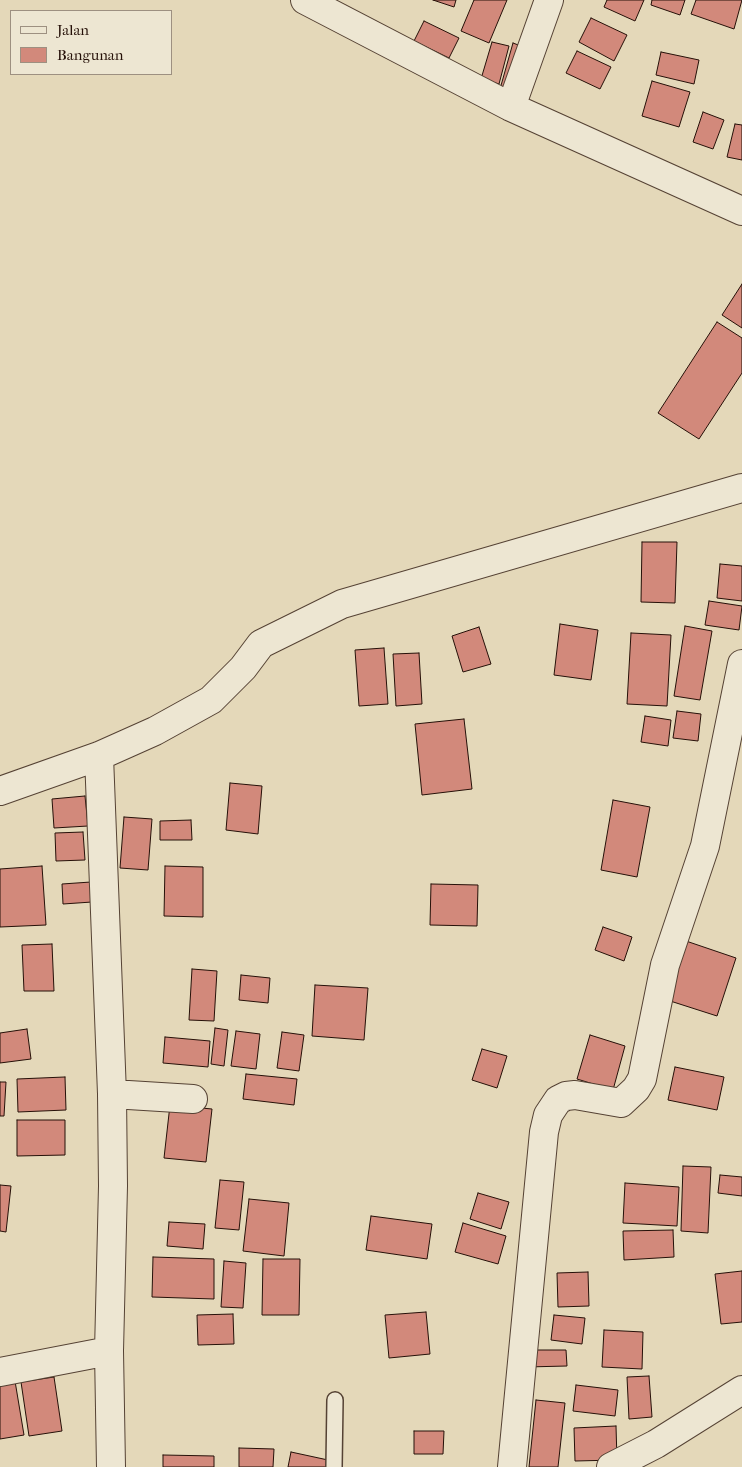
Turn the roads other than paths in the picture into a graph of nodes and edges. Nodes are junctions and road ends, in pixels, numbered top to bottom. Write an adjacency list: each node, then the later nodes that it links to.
1 (305, 0): 3 (street)
2 (549, 0): 3 (street)
3 (511, 107): 4 (street)
4 (742, 211)
5 (742, 488): 7 (street)
6 (742, 664): 17 (street)
7 (99, 756): 8 (street); 9 (street)
8 (0, 790)
9 (112, 1094): 10 (street); 11 (street)
10 (193, 1099)
11 (109, 1351): 12 (street); 15 (street)
12 (0, 1372)
13 (742, 1390): 18 (street)
14 (335, 1400): 16 (lane)
15 (111, 1467)
16 (334, 1467)
17 (512, 1467)
18 (611, 1467)

